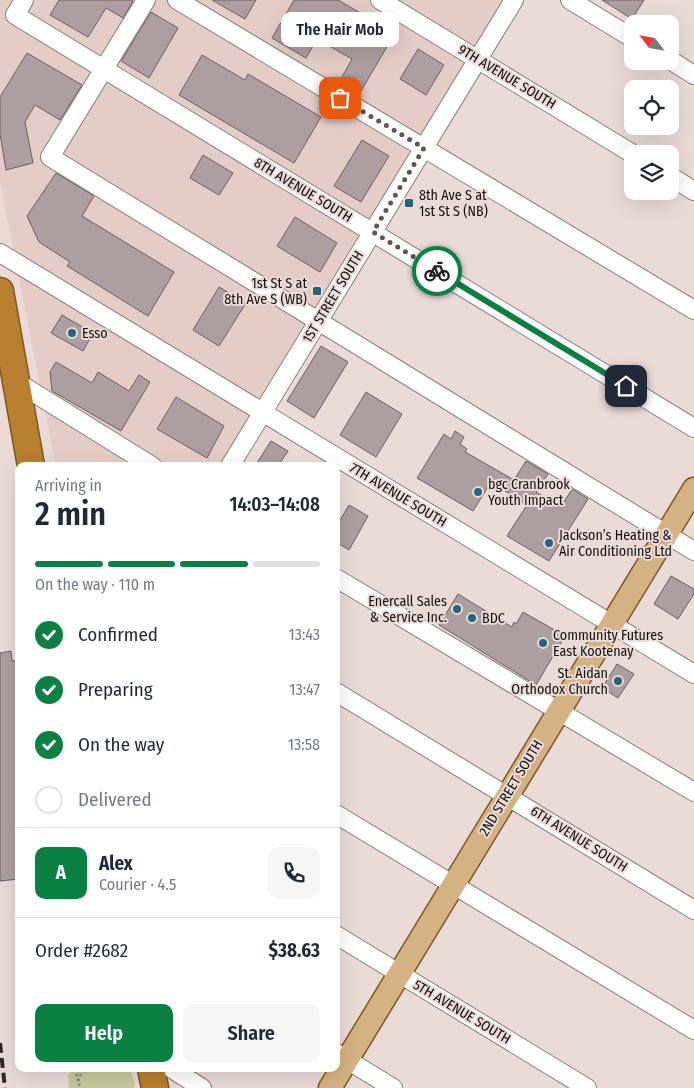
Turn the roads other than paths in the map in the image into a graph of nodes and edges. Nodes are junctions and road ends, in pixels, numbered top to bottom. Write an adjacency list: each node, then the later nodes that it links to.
1 (146, 0): 10 (street)
2 (176, 0): 12 (street)
3 (380, 0): 8 (street, 9TH AVENUE SOUTH)
4 (514, 0): 8 (street, 1ST STREET SOUTH)
5 (570, 0): 7 (street)
6 (20, 7): 10 (street, 8TH AVENUE SOUTH)
7 (624, 33)
8 (478, 59): 12 (street, 1ST STREET SOUTH); 13 (street, 9TH AVENUE SOUTH)
9 (679, 66): 11 (street)
10 (104, 69): 16 (street, 8TH AVENUE SOUTH); 20 (street)
11 (694, 75)
12 (424, 148): 16 (street, 1ST STREET SOUTH); 19 (street)
13 (624, 148)
14 (679, 181): 15 (street)
15 (694, 190)
16 (373, 232): 20 (street, 1ST STREET SOUTH); 23 (street, 8TH AVENUE SOUTH)
17 (0, 253): 22 (street, 7TH AVENUE SOUTH)
18 (0, 291): 21 (highway)
19 (694, 310)
20 (318, 322): 22 (street, 1ST STREET SOUTH); 28 (street)
21 (15, 381): 24 (highway); 25 (street)
22 (263, 412): 26 (street, 1ST STREET SOUTH); 31 (street, 7TH AVENUE SOUTH)
23 (694, 428)
24 (30, 462)
25 (146, 462)
26 (232, 462)
27 (694, 489): 28 (main road, 2ND STREET SOUTH)
28 (667, 534): 29 (street); 31 (main road, 2ND STREET SOUTH)
29 (694, 551)
30 (340, 580): 34 (street)
31 (612, 624): 32 (street, 7TH AVENUE SOUTH); 34 (main road, 2ND STREET SOUTH)
32 (694, 674)
33 (340, 694): 36 (street, 6TH AVENUE SOUTH)
34 (559, 711): 35 (street); 36 (main road, 2ND STREET SOUTH)
35 (694, 792)
36 (507, 795): 38 (main road, 2ND STREET SOUTH); 39 (street, 6TH AVENUE SOUTH)
37 (340, 816): 38 (street)
38 (453, 884): 41 (main road, 2ND STREET SOUTH); 42 (street)
39 (694, 910)
40 (340, 937): 41 (street, 5TH AVENUE SOUTH)
41 (399, 973): 43 (main road, 2ND STREET SOUTH); 51 (street, 5TH AVENUE SOUTH)
42 (694, 1030)
43 (342, 1056): 50 (street)
44 (152, 1072): 47 (highway)
45 (177, 1072): 48 (street)
46 (336, 1072): 49 (main road, 2ND STREET SOUTH)
47 (155, 1088)
48 (202, 1088)
49 (330, 1088)
50 (393, 1088)
51 (587, 1088)

